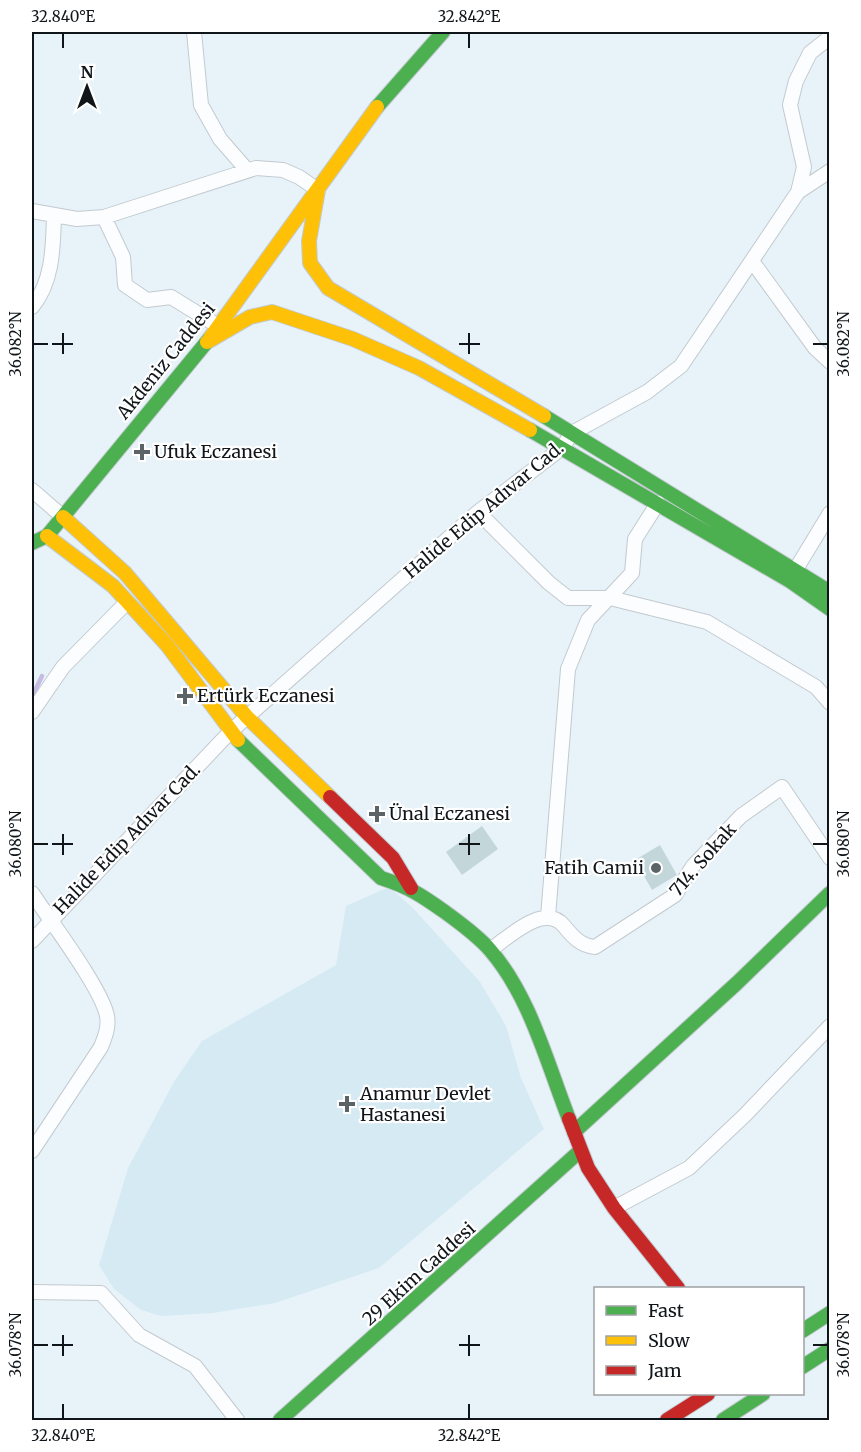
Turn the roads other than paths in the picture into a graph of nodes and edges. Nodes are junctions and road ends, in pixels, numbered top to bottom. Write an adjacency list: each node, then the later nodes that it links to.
1 (194, 32): 4 (street)
2 (443, 32): 6 (main road, Akdeniz Caddesi)
3 (830, 37): 7 (street, Halide Edip Adıvar Cad.)
4 (247, 170): 6 (street); 10 (street)
5 (830, 171): 7 (street)
6 (318, 190): 13 (main road, Akdeniz Caddesi); 16 (main road)
7 (798, 192): 11 (street, Halide Edip Adıvar Cad.)
8 (32, 211): 9 (street)
9 (54, 216): 10 (street); 12 (street)
10 (104, 217): 13 (street)
11 (752, 261): 15 (street); 16 (street, Halide Edip Adıvar Cad.)
12 (32, 307)
13 (218, 326): 14 (main road, Akdeniz Caddesi)
14 (207, 342): 17 (main road); 22 (main road, Akdeniz Caddesi)
15 (830, 362)
16 (572, 433): 17 (street, Halide Edip Adıvar Cad.); 25 (main road)
17 (561, 448): 19 (main road); 20 (street, Halide Edip Adıvar Cad.)
18 (32, 490): 22 (street)
19 (658, 503): 27 (street); 29 (main road)
20 (478, 512): 27 (street); 32 (street, Halide Edip Adıvar Cad.)
21 (830, 513): 25 (street)
22 (63, 517): 23 (main road, Akdeniz Caddesi); 32 (main road)
23 (47, 536): 24 (main road, Akdeniz Caddesi); 28 (main road)
24 (32, 543)
25 (796, 569): 26 (main road)
26 (830, 592)
27 (610, 598): 30 (street); 38 (street)
28 (128, 602): 31 (street); 33 (main road)
29 (830, 609)
30 (830, 703)
31 (32, 712)
32 (247, 717): 33 (street, Halide Edip Adıvar Cad.); 35 (main road)
33 (231, 732): 35 (main road); 39 (street, Halide Edip Adıvar Cad.)
34 (830, 858): 38 (street, 714. Sokak)
35 (411, 888): 41 (main road)
36 (32, 893): 39 (street)
37 (830, 893): 43 (main road)
38 (548, 917): 41 (street)
39 (50, 921): 40 (street, Halide Edip Adıvar Cad.); 44 (street)
40 (32, 941)
41 (490, 950): 43 (main road)
42 (830, 1026): 46 (street)
43 (574, 1132): 45 (main road)
44 (32, 1151)
45 (580, 1151): 46 (main road); 57 (main road, 29 Ekim Caddesi)
46 (614, 1208): 47 (main road)
47 (677, 1287)
48 (32, 1292): 56 (street)
49 (830, 1313): 50 (main road)
50 (804, 1330)
51 (830, 1349): 52 (main road)
52 (804, 1366)
53 (706, 1395): 58 (main road)
54 (762, 1395): 55 (main road)
55 (738, 1416): 59 (main road)
56 (237, 1420)
57 (280, 1420)
58 (667, 1420)
59 (723, 1420)

